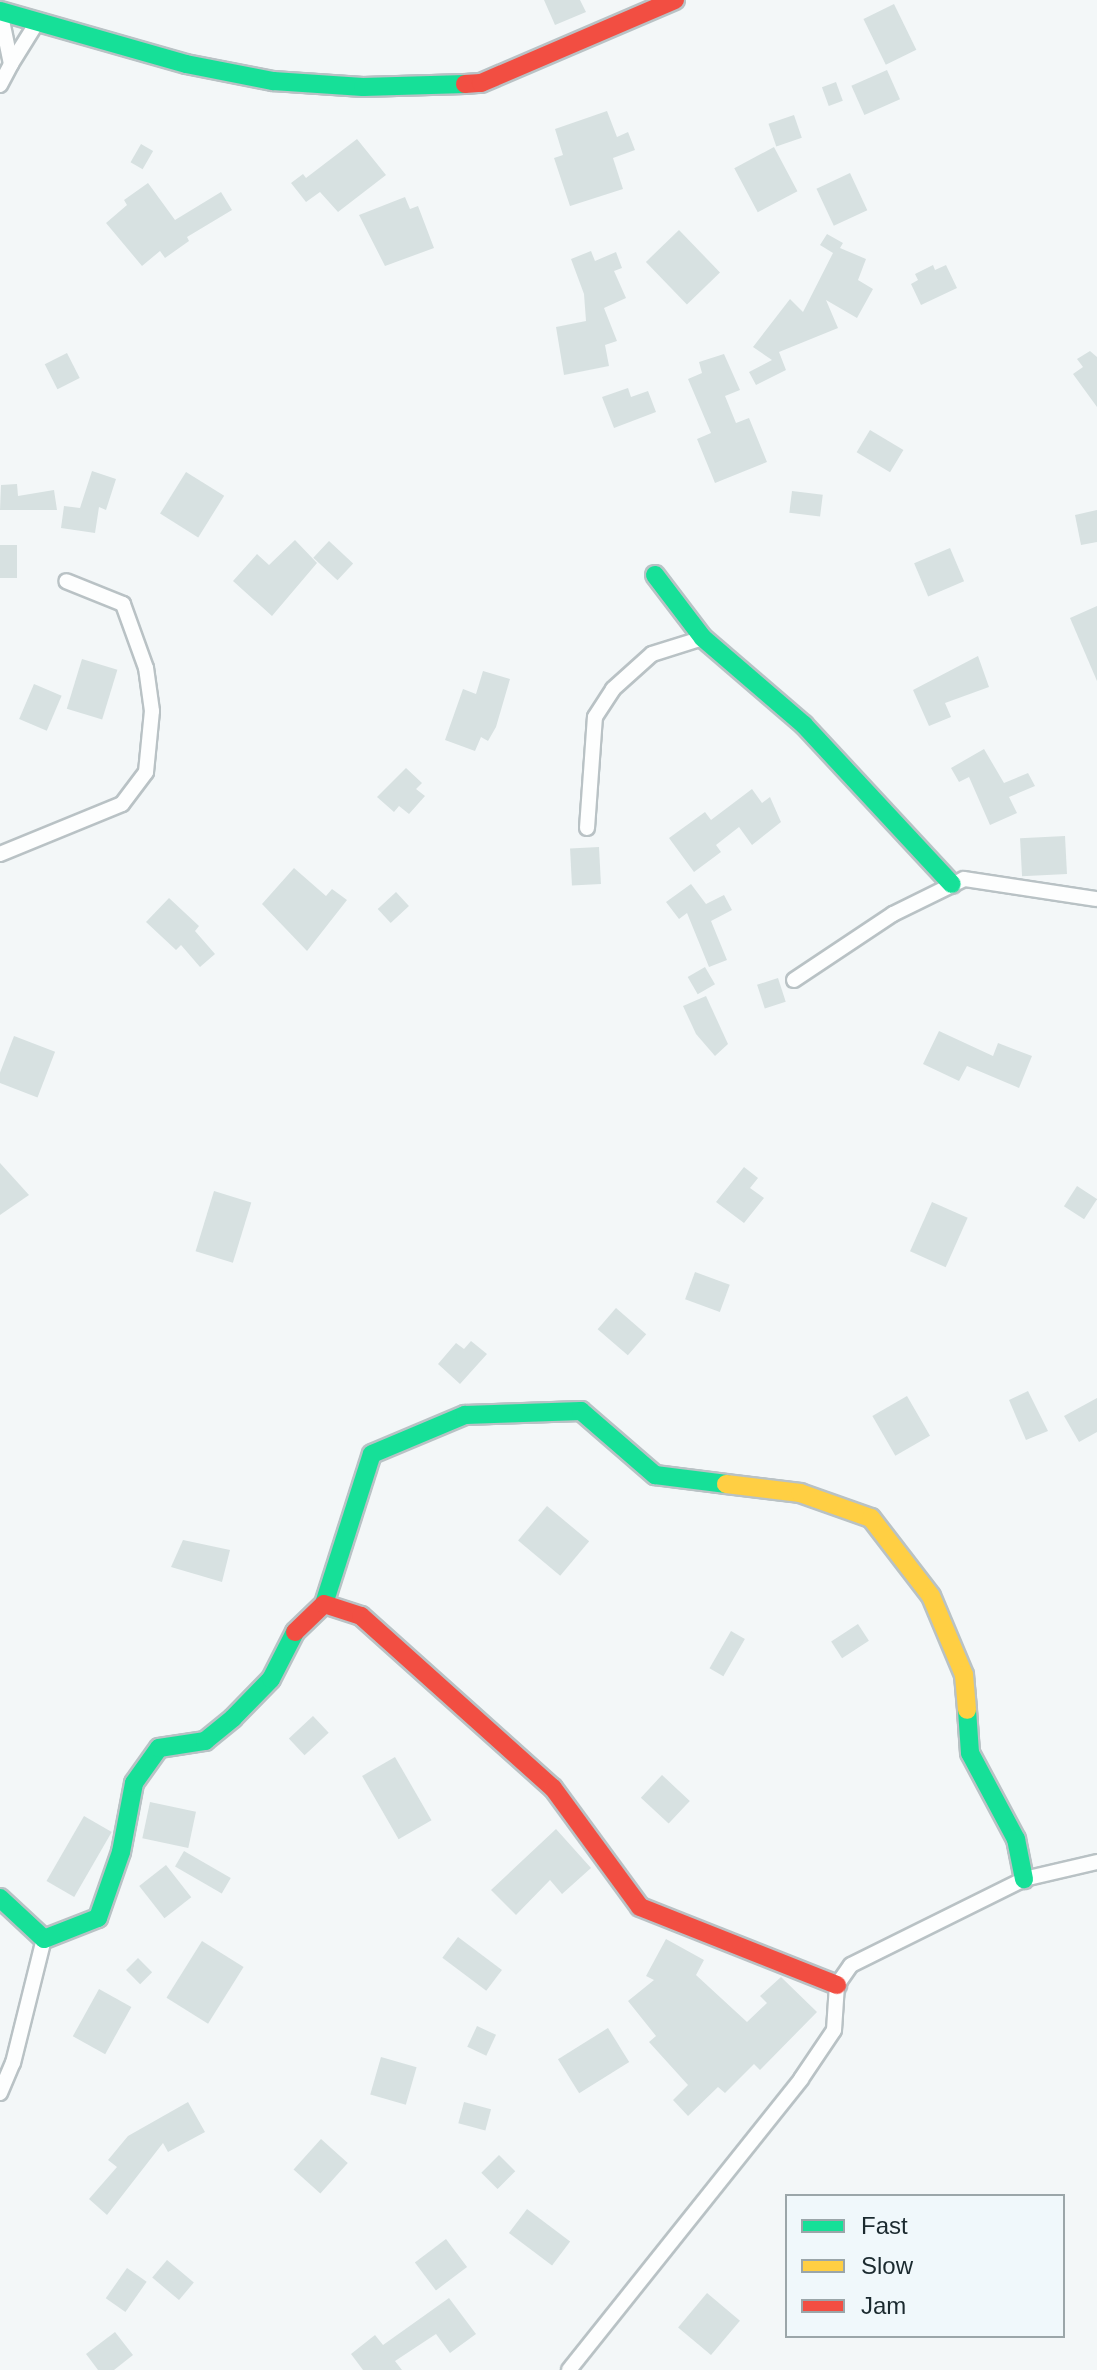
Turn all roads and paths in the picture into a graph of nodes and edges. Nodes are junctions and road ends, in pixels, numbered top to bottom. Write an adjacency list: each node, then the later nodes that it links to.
1 (675, 0): 3 (street)
2 (0, 11): 3 (street); 4 (street)
3 (36, 24): 4 (street)
4 (11, 64): 5 (street)
5 (0, 85)
6 (655, 575): 8 (street)
7 (66, 581): 10 (street)
8 (703, 638): 9 (street); 11 (street)
9 (587, 828)
10 (0, 854)
11 (952, 884): 12 (street); 13 (street)
12 (1097, 899)
13 (794, 980)
14 (324, 1604): 16 (street); 18 (street); 19 (street)
15 (1097, 1862): 16 (street)
16 (1024, 1879): 19 (street)
17 (0, 1898): 18 (street)
18 (44, 1939): 20 (street)
19 (837, 1985): 21 (street)
20 (0, 2093)
21 (569, 2370)

